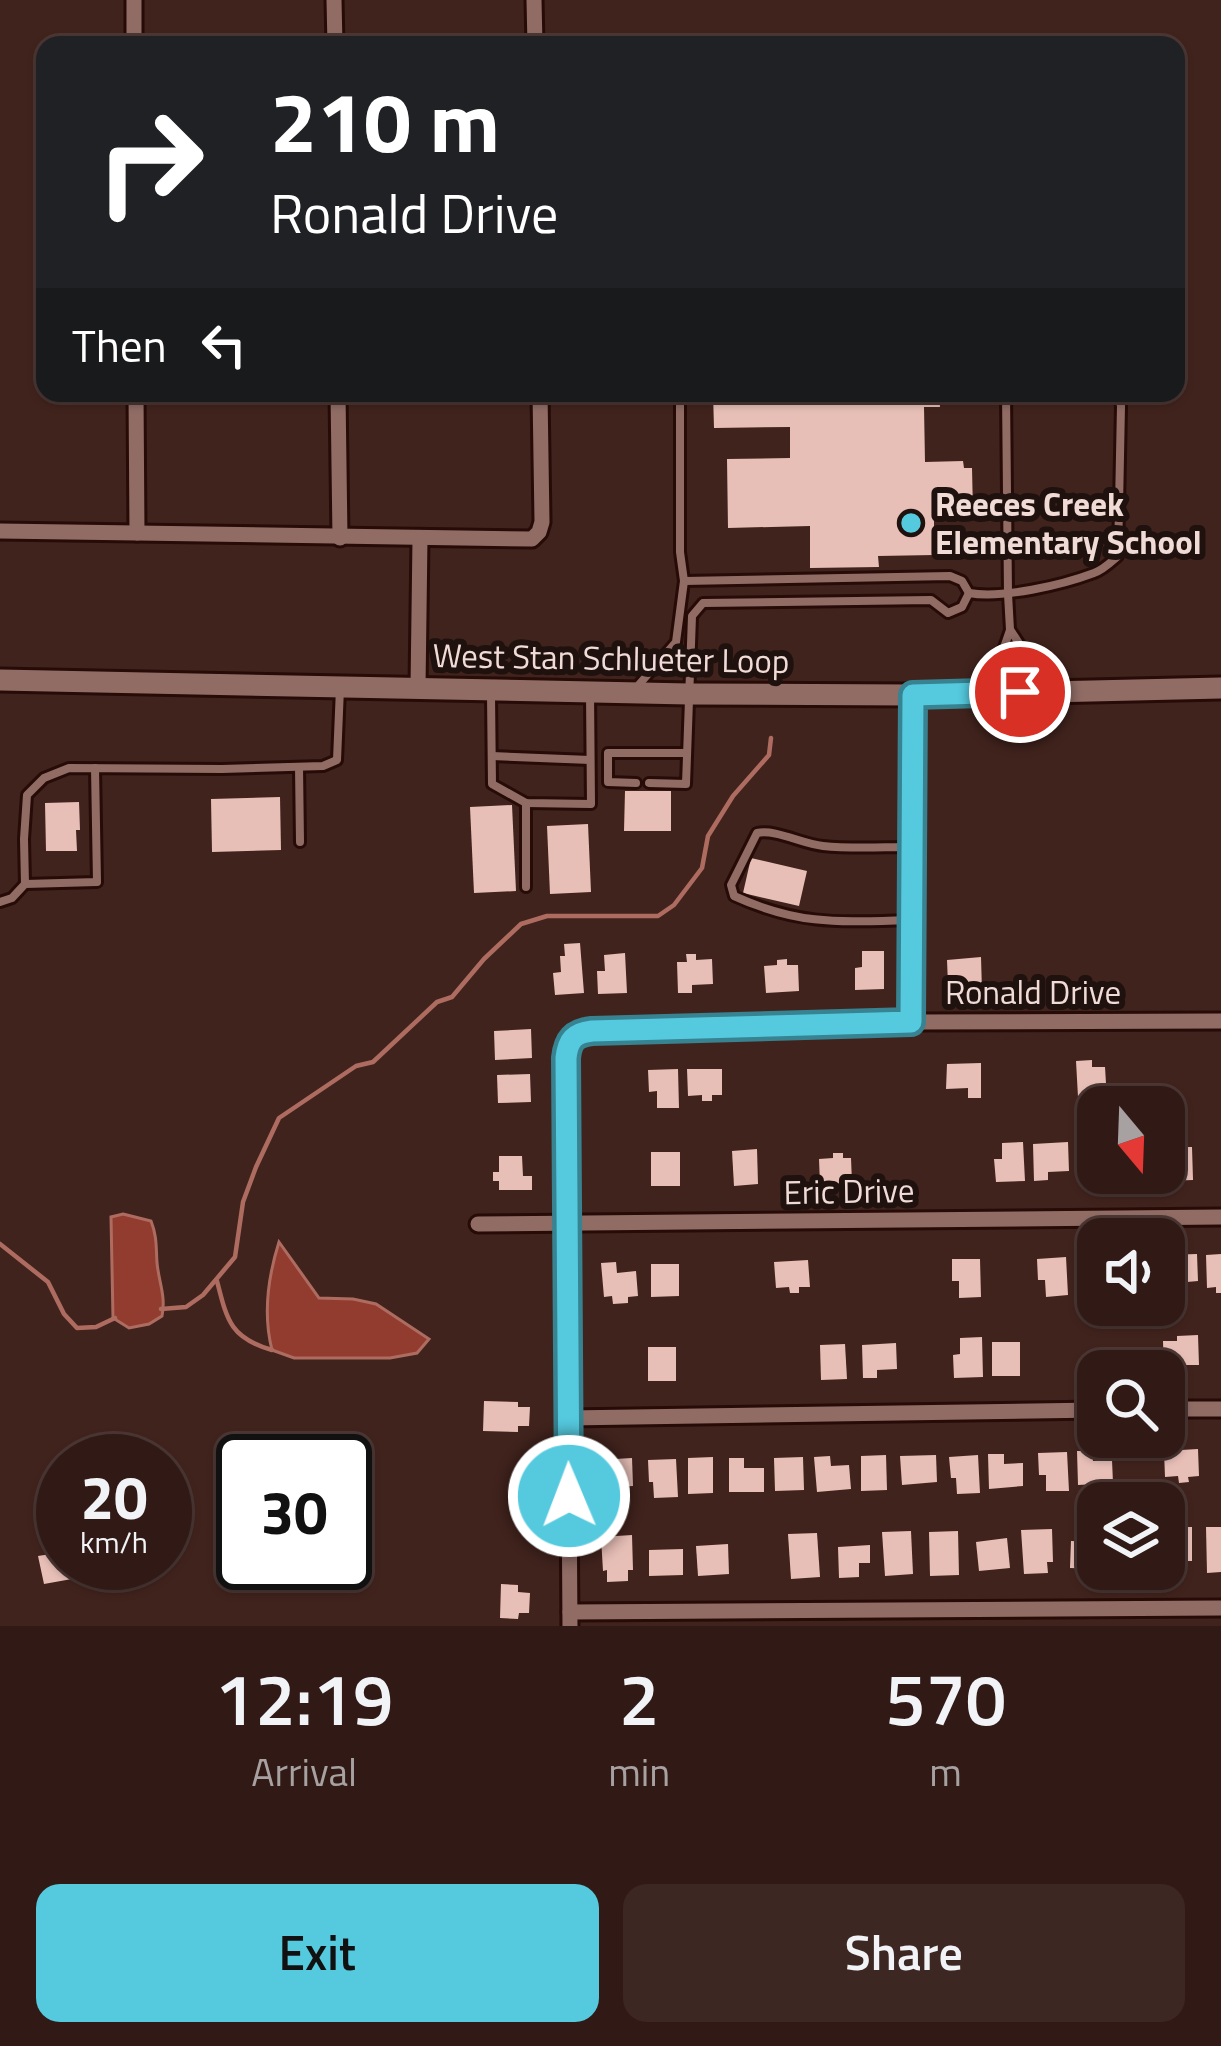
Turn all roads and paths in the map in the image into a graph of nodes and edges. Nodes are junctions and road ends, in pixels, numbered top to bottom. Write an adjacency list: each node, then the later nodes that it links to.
1 (134, 0): 4 (street)
2 (334, 0): 5 (street)
3 (534, 0): 6 (street)
4 (134, 36)
5 (334, 36)
6 (535, 36)
7 (136, 402): 14 (street)
8 (338, 402): 15 (street)
9 (540, 402): 16 (street)
10 (680, 402): 17 (lane)
11 (1006, 402): 19 (lane)
12 (1119, 402): 19 (lane)
13 (0, 531): 14 (street)
14 (137, 533): 15 (street)
15 (340, 538): 16 (street)
16 (420, 538): 23 (street)
17 (684, 581): 18 (lane); 28 (lane)
18 (969, 593): 19 (lane); 30 (lane)
19 (1007, 594): 20 (lane)
20 (1010, 629): 26 (lane); 29 (lane)
21 (0, 680): 22 (main road, West Stan Schlueter Loop)
22 (340, 686): 23 (main road, West Stan Schlueter Loop); 35 (lane)
23 (418, 688): 25 (main road, West Stan Schlueter Loop)
24 (1221, 688): 26 (main road, West Stan Schlueter Loop)
25 (491, 691): 27 (main road, West Stan Schlueter Loop); 33 (lane)
26 (1054, 691): 29 (main road, West Stan Schlueter Loop)
27 (590, 692): 28 (main road, West Stan Schlueter Loop); 34 (lane)
28 (632, 692): 30 (main road, West Stan Schlueter Loop)
29 (987, 693): 31 (main road, West Stan Schlueter Loop)
30 (689, 694): 31 (main road, West Stan Schlueter Loop); 32 (lane)
31 (913, 695): 41 (street)
32 (687, 753): 37 (lane); 38 (lane)
33 (492, 756): 34 (lane); 39 (lane)
34 (590, 760): 39 (lane)
35 (298, 766): 36 (lane); 40 (lane)
36 (95, 768): 42 (lane); 42 (lane)
37 (636, 783)
38 (650, 783)
39 (526, 803): 43 (lane)
40 (300, 842)
41 (912, 847): 45 (street); 45 (lane)
42 (25, 884): 44 (lane)
43 (526, 887)
44 (0, 902)
45 (911, 920): 47 (street)
46 (1221, 1021): 47 (street, Ronald Drive)
47 (911, 1022): 50 (street, Ronald Drive)
48 (1221, 1217): 50 (street, Eric Drive)
49 (478, 1224): 50 (street, Eric Drive)
50 (568, 1224): 54 (street, Ronald Drive)
51 (1185, 1409): 52 (street)
52 (1221, 1409)
53 (1077, 1410): 54 (street)
54 (568, 1418): 56 (street, Ronald Drive)
55 (1221, 1608): 56 (street)
56 (570, 1619)

